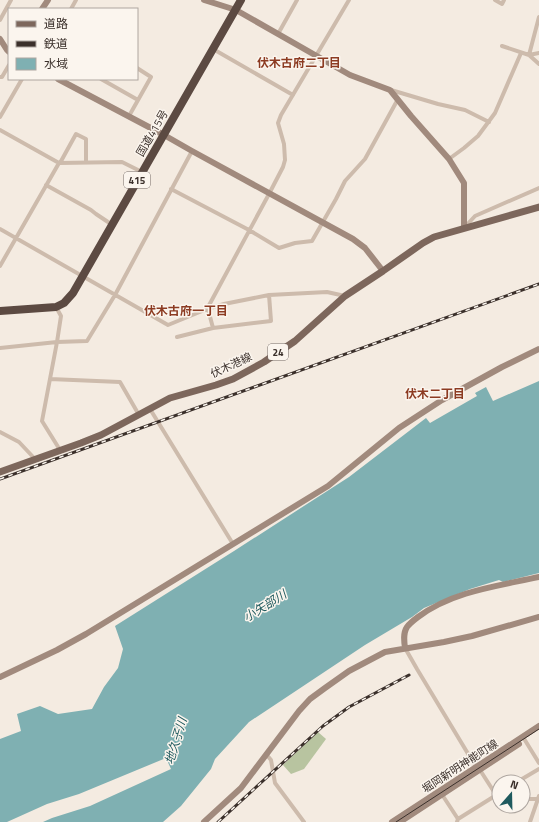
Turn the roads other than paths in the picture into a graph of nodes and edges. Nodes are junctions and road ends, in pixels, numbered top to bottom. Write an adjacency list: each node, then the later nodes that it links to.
1 (11, 0): 10 (street)
2 (204, 0): 8 (street)
3 (241, 0): 8 (highway, 国道415号 / 415)
4 (297, 0): 11 (street)
5 (349, 0): 19 (street)
6 (495, 0): 7 (street)
7 (504, 0)
8 (236, 10): 11 (street); 14 (highway, 国道415号 / 415)
9 (539, 18): 18 (street)
10 (0, 20)
11 (278, 34): 19 (street)
12 (0, 39): 15 (street)
13 (502, 46): 16 (street)
14 (213, 50): 28 (street); 35 (highway, 国道415号 / 415)
15 (8, 51)
16 (521, 53): 18 (street); 33 (street)
17 (539, 54): 18 (street)
18 (529, 55): 20 (street)
19 (316, 56): 27 (street); 28 (street)
20 (539, 64)
21 (8, 66): 23 (street)
22 (138, 69): 30 (street)
23 (0, 77)
24 (21, 80): 32 (street)
25 (60, 80): 31 (street)
26 (103, 80): 30 (street)
27 (390, 90): 29 (street); 33 (street)
28 (293, 96): 44 (street)
29 (398, 99): 37 (street); 46 (street)
30 (138, 100): 31 (street)
31 (128, 116): 35 (street)
32 (0, 117)
33 (489, 122): 37 (street)
34 (0, 130): 39 (street)
35 (164, 135): 36 (street); 40 (highway, 国道415号 / 415)
36 (192, 151): 43 (street); 44 (street)
37 (448, 159): 48 (street)
38 (86, 162): 39 (street); 39 (street); 40 (street)
39 (60, 163): 41 (street)
40 (142, 172): 47 (highway, 国道415号 / 415)
41 (46, 185): 47 (street); 51 (street)
42 (539, 188): 48 (street)
43 (171, 189): 50 (street); 55 (street)
44 (269, 194): 46 (street); 50 (street)
45 (539, 207): 48 (main road, 伏木港線 / 24)
46 (322, 223): 50 (street); 53 (street)
47 (112, 224): 54 (highway, 国道415号 / 415)
48 (464, 228): 53 (main road, 伏木港線 / 24)
49 (0, 229): 51 (street)
50 (249, 230): 59 (street)
51 (16, 238): 52 (street); 54 (street)
52 (0, 266)
53 (383, 271): 57 (main road, 伏木港線 / 24)
54 (82, 276): 55 (street); 58 (highway, 国道415号 / 415)
55 (115, 295): 59 (street); 63 (street)
56 (269, 295): 57 (street); 59 (street); 61 (street)
57 (345, 296): 67 (main road, 伏木港線 / 24)
58 (56, 307): 60 (highway); 63 (street)
59 (207, 309): 61 (street)
60 (0, 311)
61 (213, 328): 62 (street)
62 (177, 337)
63 (57, 342): 64 (street); 66 (street)
64 (0, 348)
65 (539, 349): 73 (street)
66 (50, 379): 68 (street); 70 (street)
67 (150, 409): 68 (main road, 伏木港線 / 24); 73 (street)
68 (139, 415): 70 (main road, 伏木港線 / 24)
69 (0, 432): 71 (street)
70 (60, 450): 71 (main road, 伏木港線 / 24)
71 (35, 459): 72 (main road, 伏木港線 / 24)
72 (0, 472)
73 (233, 544): 77 (street)
74 (539, 577): 76 (street)
75 (539, 617): 76 (street)
76 (405, 648): 81 (street); 83 (street)
77 (0, 677)
78 (539, 726): 80 (street, 堀岡新明神能町線)
79 (539, 731): 80 (street, 堀岡新明神能町線)
80 (524, 739): 82 (street); 83 (street, 堀岡新明神能町線)
81 (266, 754): 89 (street); 90 (street)
82 (539, 763)
83 (478, 768): 84 (street); 85 (street, 堀岡新明神能町線)
84 (491, 786)
85 (440, 793): 88 (street); 91 (street, 堀岡新明神能町線); 92 (street, 堀岡新明神能町線)
86 (539, 798): 93 (street)
87 (491, 799): 88 (street)
88 (457, 821)
89 (204, 822)
90 (304, 822)
91 (392, 822)
92 (400, 822)
93 (530, 822)

